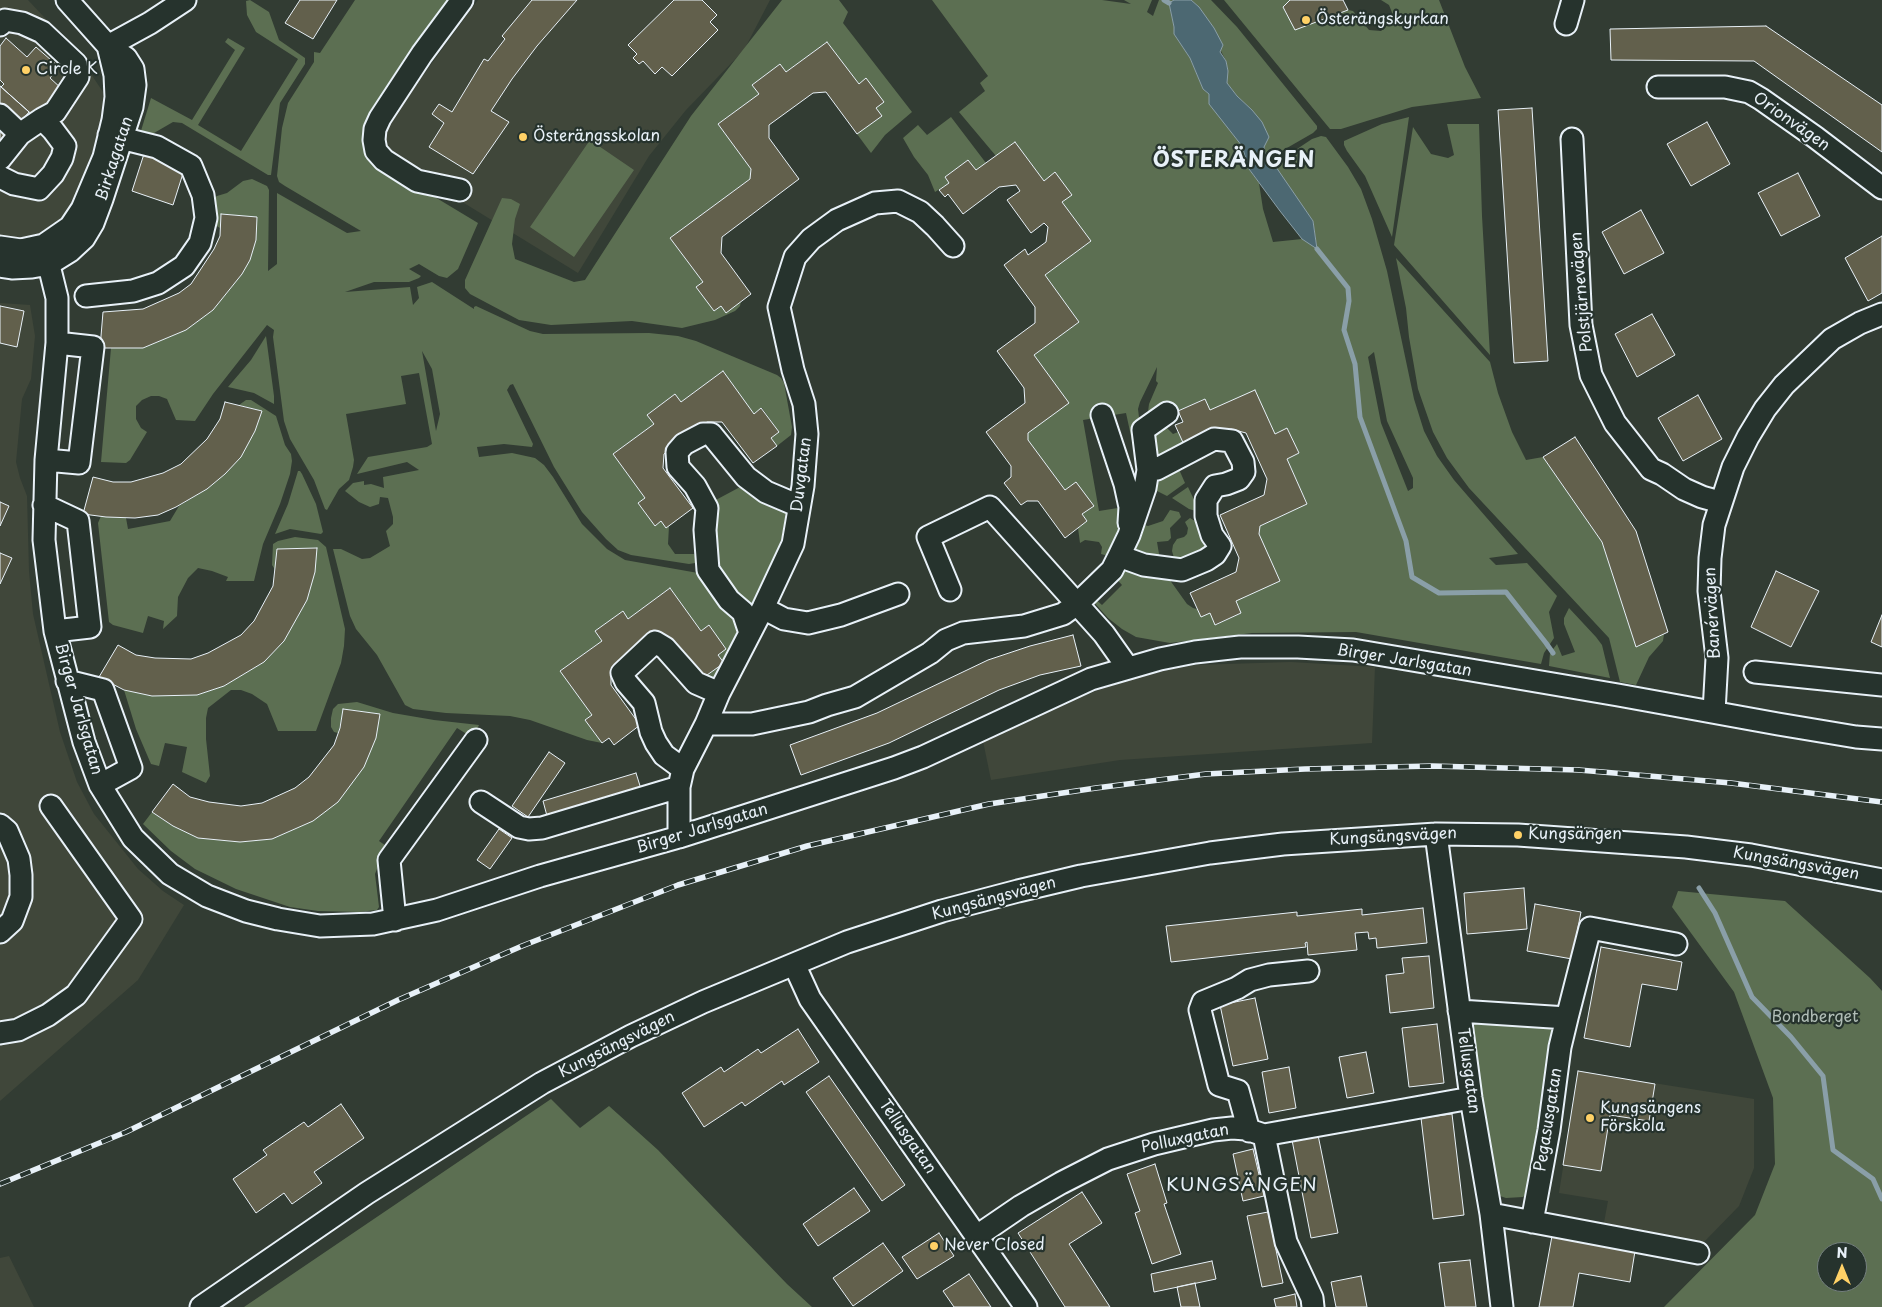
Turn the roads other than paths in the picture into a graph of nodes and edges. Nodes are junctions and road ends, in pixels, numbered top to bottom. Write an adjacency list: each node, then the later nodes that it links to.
1 (67, 0): 7 (street)
2 (185, 0): 7 (street)
3 (462, 0): 17 (street)
4 (1573, 0): 5 (street)
5 (1566, 24)
6 (0, 25): 10 (street)
7 (108, 46): 12 (street, Birkagatan)
8 (1658, 87): 16 (street, Orionvägen)
9 (0, 115): 11 (street)
10 (42, 119): 11 (street); 15 (street)
11 (20, 134): 14 (street)
12 (116, 137): 20 (street, Birkagatan); 22 (street)
13 (1572, 139): 29 (street, Polstjärnevägen)
14 (0, 158)
15 (0, 177)
16 (1882, 188)
17 (460, 190)
18 (953, 246): 31 (street, Duvgatan)
19 (0, 247): 20 (street)
20 (46, 254): 21 (street); 24 (street, Birger Jarlsgatan)
21 (0, 266)
22 (86, 296)
23 (1882, 314): 29 (street, Banérvägen)
24 (57, 343): 27 (street, Birger Jarlsgatan); 27 (street)
25 (1167, 413): 28 (street)
26 (1102, 415): 32 (street)
27 (46, 460): 30 (street, Birger Jarlsgatan)
28 (1148, 470): 32 (street); 33 (street)
29 (1720, 502): 45 (street, Banérvägen)
30 (44, 505): 38 (street, Birger Jarlsgatan); 38 (street)
31 (799, 506): 37 (street, Duvgatan); 39 (street)
32 (1129, 535): 33 (street)
33 (1119, 556): 36 (street)
34 (950, 590): 36 (street)
35 (898, 594): 37 (street)
36 (1077, 604): 40 (street); 46 (street)
37 (763, 608): 39 (street, Duvgatan)
38 (56, 631): 42 (street, Birger Jarlsgatan)
39 (750, 632): 44 (street, Duvgatan)
40 (1128, 668): 45 (street, Birger Jarlsgatan); 55 (street, Birger Jarlsgatan)
41 (1755, 672): 43 (street)
42 (67, 681): 50 (street, Birger Jarlsgatan); 50 (street)
43 (1882, 685)
44 (719, 692): 46 (street, Duvgatan); 49 (street)
45 (1714, 712): 47 (street, Birger Jarlsgatan)
46 (706, 724): 49 (street, Duvgatan)
47 (1882, 739)
48 (476, 740): 57 (street)
49 (681, 778): 51 (street); 55 (street, Duvgatan)
50 (100, 785): 57 (street, Birger Jarlsgatan)
51 (481, 802)
52 (51, 806): 64 (street)
53 (0, 825): 58 (street)
54 (1436, 834): 56 (street, Kungsängsvägen); 60 (street, Kungsängsvägen); 62 (street, Tellusgatan)
55 (679, 837): 57 (street, Birger Jarlsgatan)
56 (1882, 880)
57 (395, 920)
58 (0, 932)
59 (1676, 944): 63 (street, Pegasusgatan)
60 (794, 964): 69 (street, Tellusgatan); 71 (street, Kungsängsvägen)
61 (1308, 971): 66 (street)
62 (1459, 1011): 63 (street); 65 (street, Tellusgatan)
63 (1567, 1018): 68 (street, Pegasusgatan)
64 (0, 1033)
65 (1471, 1098): 66 (street, Polluxgatan); 67 (street, Tellusgatan)
66 (1257, 1133): 69 (street, Polluxgatan); 73 (street)
67 (1491, 1214): 68 (street); 74 (street, Tellusgatan)
68 (1532, 1222): 70 (street)
69 (976, 1236): 72 (street, Tellusgatan)
70 (1698, 1253)
71 (201, 1307)
72 (1026, 1307)
73 (1313, 1307)
74 (1502, 1307)

